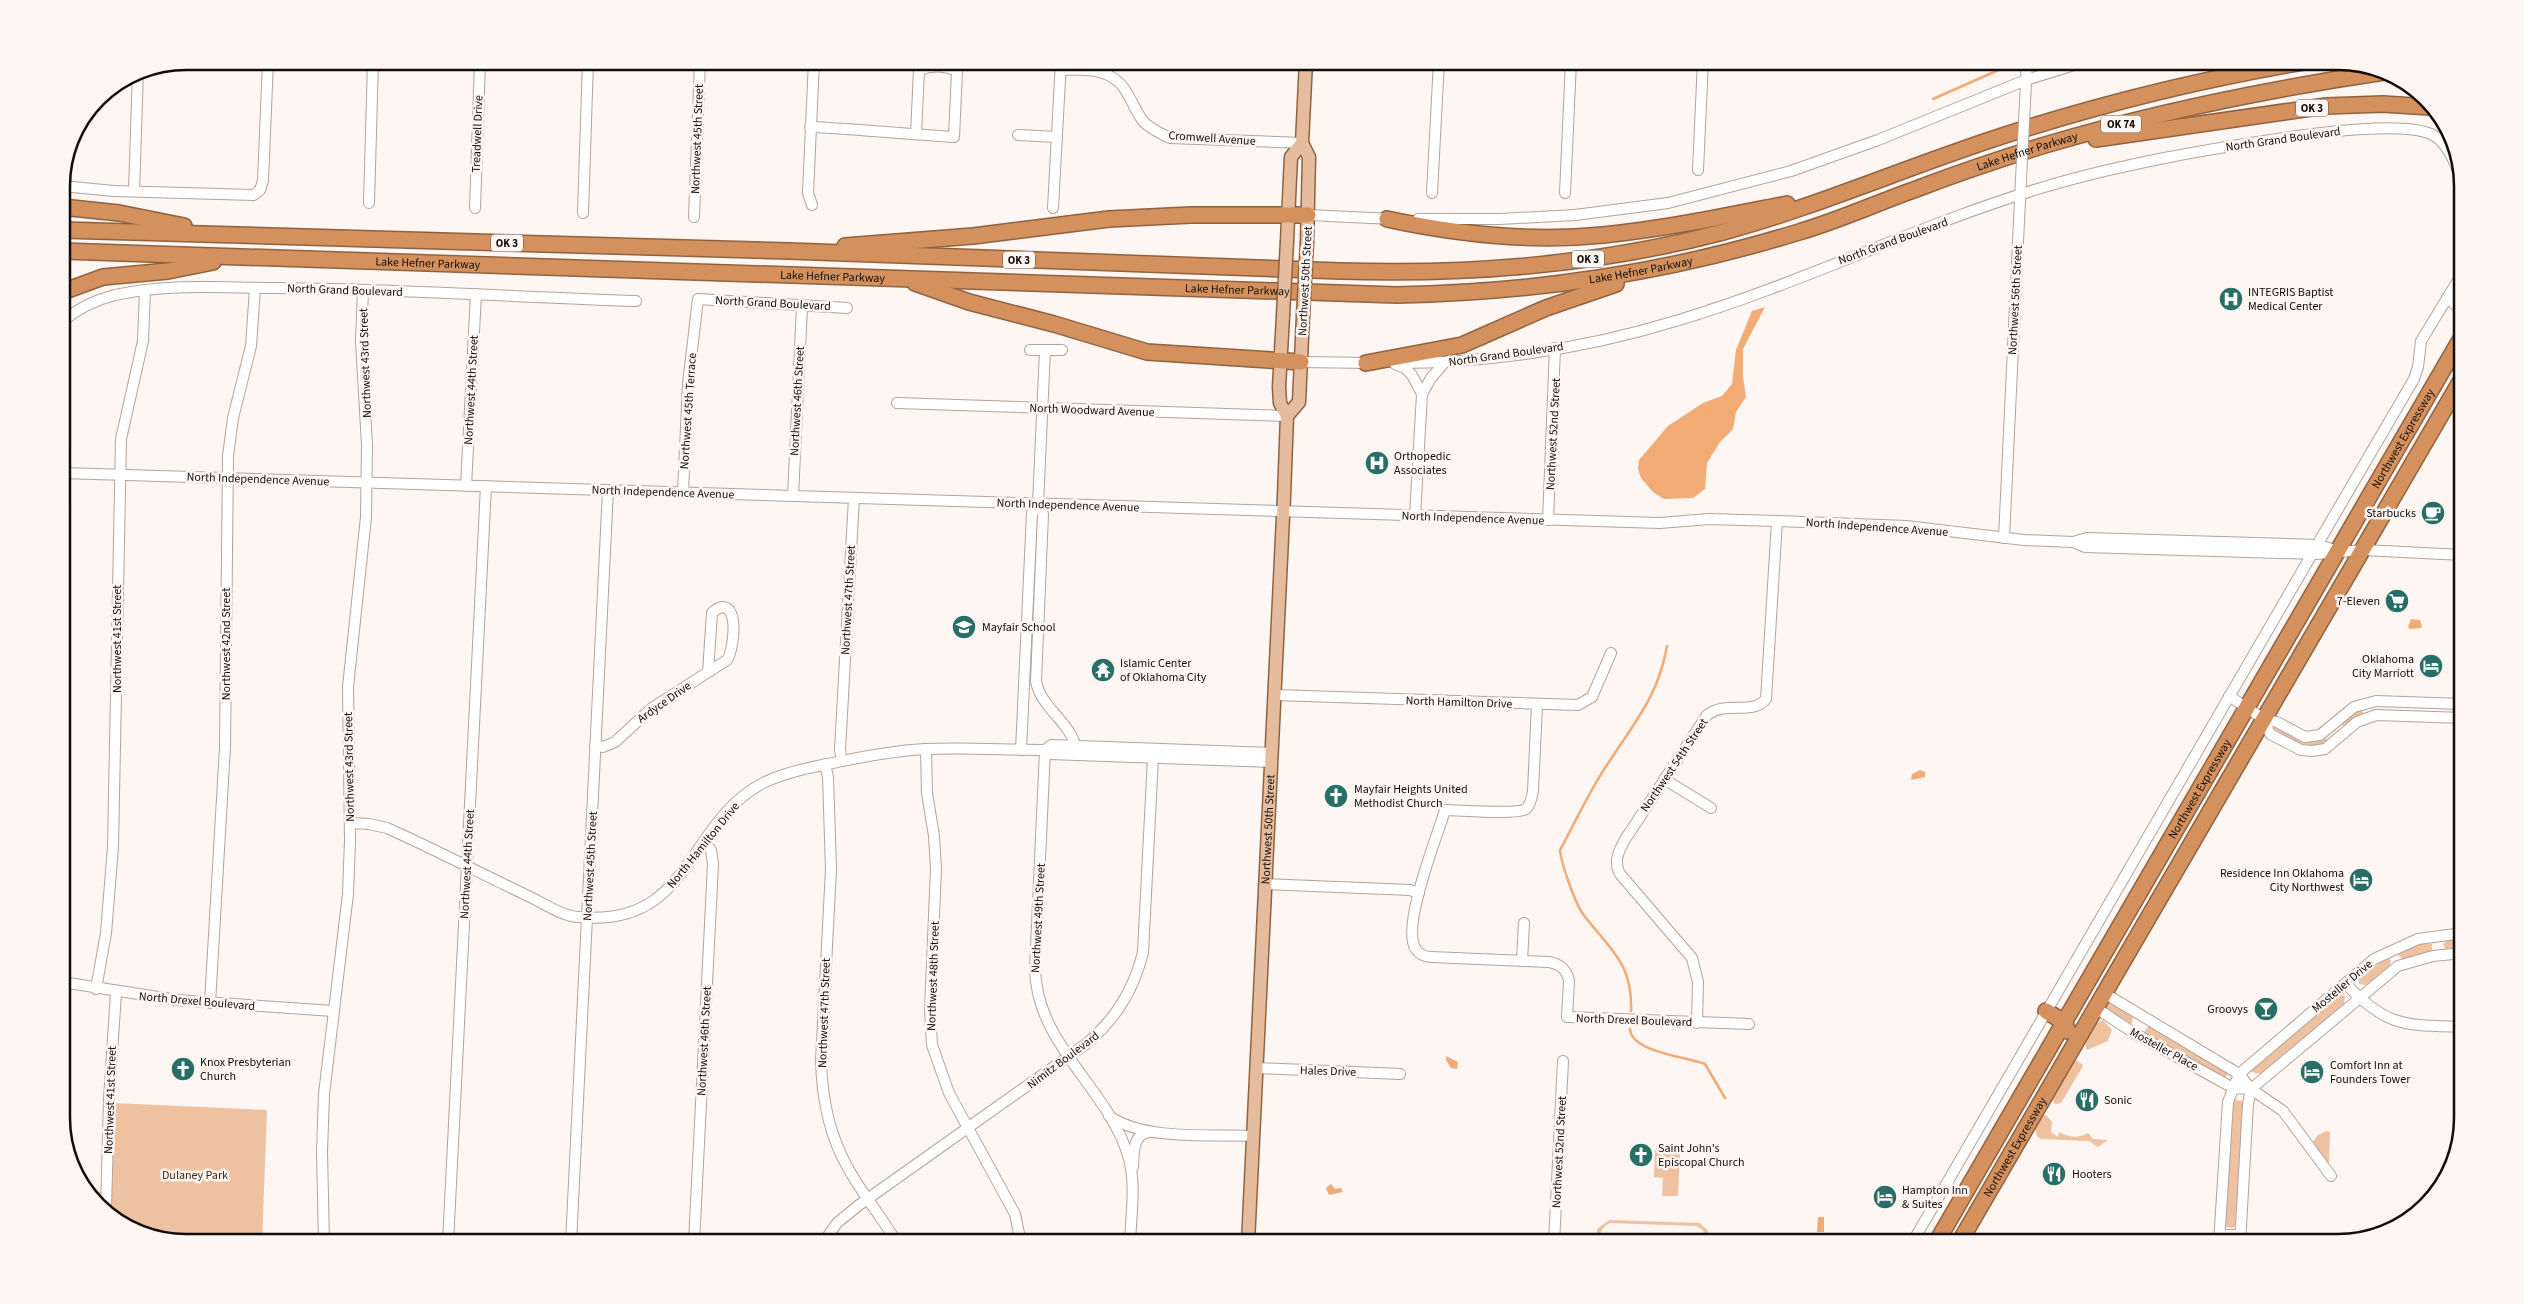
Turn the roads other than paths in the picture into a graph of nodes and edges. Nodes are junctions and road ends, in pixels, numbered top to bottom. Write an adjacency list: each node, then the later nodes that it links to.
1 (268, 70): 31 (street)
2 (373, 70): 36 (street)
3 (480, 70): 39 (street, Treadwell Drive)
4 (588, 70): 41 (street)
5 (700, 70): 44 (street, Northwest 45th Street)
6 (813, 70): 22 (street)
7 (919, 70): 23 (street)
8 (955, 70): 23 (street)
9 (1061, 70): 25 (street)
10 (1084, 70): 26 (street, Cromwell Avenue)
11 (1306, 70): 26 (main road, Northwest 50th Street)
12 (1439, 70): 32 (street)
13 (1571, 70): 33 (street)
14 (1703, 70): 29 (street)
15 (2027, 70): 19 (street, Northwest 56th Street)
16 (2058, 70): 19 (street)
17 (2257, 70): 34 (highway, Lake Hefner Parkway / OK 3)
18 (2369, 74): 27 (highway, Lake Hefner Parkway / OK 74)
19 (2026, 80): 35 (street, Northwest 56th Street, bridge); 45 (street)
20 (138, 81): 31 (street)
21 (2421, 106): 27 (highway, OK 3)
22 (810, 127): 23 (street); 37 (street)
23 (916, 134)
24 (1018, 135): 25 (street)
25 (1057, 137): 40 (street)
26 (1302, 143): 42 (main road, Northwest 50th Street); 43 (main road, Northwest 50th Street)
27 (2044, 145): 51 (highway, Lake Hefner Parkway / OK 3)
28 (2449, 154): 35 (street, North Grand Boulevard)
29 (1698, 170)
30 (70, 187): 31 (street)
31 (134, 191)
32 (1432, 192)
33 (1565, 193)
34 (1842, 194): 45 (highway); 48 (highway, Lake Hefner Parkway / OK 3)
35 (2020, 194): 66 (street, North Grand Boulevard); 96 (street, Northwest 56th Street)
36 (369, 203)
37 (812, 205)
38 (70, 208): 47 (highway)
39 (475, 208)
40 (1053, 208)
41 (583, 213)
42 (1288, 215): 43 (highway); 48 (highway); 71 (main road, Northwest 50th Street, bridge)
43 (1308, 215): 45 (street); 72 (main road, Northwest 50th Street, bridge)
44 (694, 217)
45 (1387, 219)
46 (70, 230): 47 (highway, Lake Hefner Parkway / OK 3)
47 (225, 235): 48 (highway, Lake Hefner Parkway / OK 3)
48 (789, 251)
49 (70, 252): 50 (highway, Lake Hefner Parkway / OK 3)
50 (239, 257): 52 (highway, Lake Hefner Parkway / OK 3); 55 (highway)
51 (1657, 270): 52 (highway, Lake Hefner Parkway / OK 3); 73 (highway)
52 (902, 278): 71 (highway)
53 (2454, 286): 59 (street)
54 (255, 288): 56 (street, North Grand Boulevard); 57 (street, North Grand Boulevard); 83 (street, Northwest 42nd Street)
55 (70, 289)
56 (145, 290): 65 (street, North Grand Boulevard); 82 (street, Northwest 41st Street)
57 (363, 290): 58 (street, North Grand Boulevard); 84 (street, Northwest 43rd Street)
58 (476, 294): 61 (street, North Grand Boulevard); 85 (street, Northwest 44th Street)
59 (2447, 298): 62 (street); 97 (street, Northwest Expressway)
60 (698, 299): 63 (street, North Grand Boulevard); 88 (street, Northwest 45th Terrace)
61 (636, 301)
62 (2454, 304)
63 (802, 307): 64 (street, North Grand Boulevard); 89 (street, Northwest 46th Street)
64 (847, 308)
65 (70, 316)
66 (1555, 348): 75 (street, North Grand Boulevard); 94 (street, Northwest 52nd Street)
67 (2454, 349): 99 (highway, Northwest Expressway)
68 (1030, 350): 69 (street)
69 (1045, 350): 70 (street); 79 (street)
70 (1062, 350)
71 (1280, 361): 72 (highway); 80 (main road, Northwest 50th Street)
72 (1301, 362): 73 (street, North Grand Boulevard); 80 (main road, Northwest 50th Street)
73 (1366, 363): 74 (street, North Grand Boulevard)
74 (1392, 363): 75 (street, North Grand Boulevard); 77 (street)
75 (1444, 363): 77 (street)
76 (2454, 391): 98 (highway, Northwest Expressway)
77 (1422, 394): 93 (street)
78 (897, 403): 79 (street, North Woodward Avenue)
79 (1042, 408): 80 (street, North Woodward Avenue); 91 (street)
80 (1287, 416): 92 (main road, Northwest 50th Street)
81 (70, 473): 82 (street, North Independence Avenue)
82 (120, 475): 83 (street, North Independence Avenue); 139 (street, Northwest 41st Street)
83 (228, 478): 84 (street, North Independence Avenue); 143 (street, Northwest 42nd Street)
84 (367, 482): 85 (street, North Independence Avenue); 126 (street, Northwest 43rd Street)
85 (466, 486): 86 (street, North Independence Avenue)
86 (486, 486): 87 (street, North Independence Avenue); 128 (street, Northwest 44th Street)
87 (608, 490): 88 (street, North Independence Avenue); 114 (street, Northwest 45th Street)
88 (683, 492): 89 (street, North Independence Avenue)
89 (792, 496): 90 (street, North Independence Avenue)
90 (854, 498): 91 (street, North Independence Avenue); 122 (street, Northwest 47th Street)
91 (1038, 504): 92 (street, North Independence Avenue); 115 (street); 117 (street)
92 (1283, 511): 93 (street, North Independence Avenue); 103 (main road, Northwest 50th Street)
93 (1415, 516): 94 (street, North Independence Avenue)
94 (1548, 520): 95 (street, North Independence Avenue)
95 (1776, 521): 96 (street, North Independence Avenue); 124 (street, Northwest 54th Street)
96 (2004, 538): 97 (street, North Independence Avenue)
97 (2314, 550): 99 (street, North Independence Avenue); 104 (street, Northwest Expressway)
98 (2363, 550): 99 (street, North Independence Avenue); 100 (street, North Independence Avenue); 111 (highway, Northwest Expressway)
99 (2338, 551): 108 (highway, Northwest Expressway)
100 (2454, 555)
101 (1611, 653): 107 (street, North Hamilton Drive)
102 (708, 672): 102 (street, Ardyce Drive); 114 (street, Ardyce Drive)
103 (1275, 695): 107 (street, North Hamilton Drive); 121 (main road, Northwest 50th Street)
104 (2229, 696): 108 (street); 146 (street, Northwest Expressway)
105 (2369, 703): 106 (street); 109 (street); 112 (street)
106 (2454, 704)
107 (1537, 705): 130 (street)
108 (2246, 708): 111 (street); 136 (highway, Northwest Expressway)
109 (2369, 717): 110 (street); 113 (street)
110 (2454, 718)
111 (2264, 719): 112 (street); 113 (street); 141 (highway, Northwest Expressway)
112 (2329, 727): 113 (street)
113 (2338, 739)
114 (595, 746): 131 (street, Northwest 45th Street)
115 (1075, 746): 118 (street, North Hamilton Drive); 119 (street, North Hamilton Drive)
116 (926, 749): 117 (street, North Hamilton Drive); 122 (street, North Hamilton Drive); 162 (street, Northwest 48th Street)
117 (1020, 750): 118 (street, North Hamilton Drive)
118 (1045, 750): 119 (street, North Hamilton Drive); 154 (street, Northwest 49th Street)
119 (1127, 752): 120 (street, North Hamilton Drive); 121 (street, North Hamilton Drive)
120 (1153, 758): 121 (street, North Hamilton Drive); 154 (street, Nimitz Boulevard)
121 (1272, 758): 129 (main road, Northwest 50th Street)
122 (842, 761): 123 (street, North Hamilton Drive)
123 (825, 764): 127 (street, North Hamilton Drive); 167 (street, Northwest 47th Street)
124 (1664, 779): 125 (street); 149 (street, Northwest 54th Street)
125 (1711, 808)
126 (350, 823): 128 (street, North Hamilton Drive); 145 (street, Northwest 43rd Street)
127 (704, 843): 131 (street, North Hamilton Drive); 172 (street, Northwest 46th Street)
128 (467, 866): 131 (street, North Hamilton Drive); 170 (street, Northwest 44th Street)
129 (1265, 884): 130 (street); 156 (main road, Northwest 50th Street)
130 (1419, 893): 135 (street, North Drexel Boulevard)
131 (588, 917): 171 (street, Northwest 45th Street)
132 (1524, 923): 135 (street)
133 (2454, 934): 138 (street, Mosteller Drive)
134 (2454, 954): 142 (street, Mosteller Drive)
135 (1522, 961): 149 (street, North Drexel Boulevard)
136 (2088, 980): 144 (highway); 148 (highway, Northwest Expressway)
137 (70, 984): 139 (street, North Drexel Boulevard)
138 (2346, 984): 142 (street); 158 (street, Mosteller Drive)
139 (96, 989): 140 (street, North Drexel Boulevard)
140 (116, 992): 143 (street, North Drexel Boulevard); 168 (street, Northwest 41st Street)
141 (2104, 993): 144 (highway, Northwest Expressway); 147 (street, Mosteller Place)
142 (2359, 998): 151 (street); 160 (street, Mosteller Drive)
143 (210, 1003): 145 (street, North Drexel Boulevard)
144 (2096, 1008): 152 (street, Mosteller Place); 153 (highway, Northwest Expressway)
145 (334, 1011): 169 (street, Northwest 43rd Street)
146 (2046, 1011): 148 (highway); 179 (street, Northwest Expressway)
147 (2144, 1017): 152 (street); 158 (street, Mosteller Place)
148 (2064, 1022): 153 (highway); 180 (highway, Northwest Expressway)
149 (1696, 1023): 150 (street, North Drexel Boulevard)
150 (1749, 1024)
151 (2454, 1026)
152 (2134, 1033): 159 (street, Mosteller Place)
153 (2074, 1046): 181 (highway, Northwest Expressway)
154 (1069, 1057): 161 (street, Northwest 49th Street); 162 (street, Nimitz Boulevard)
155 (1563, 1061): 178 (street, Northwest 52nd Street)
156 (1256, 1068): 157 (street, Hales Drive); 164 (main road, Northwest 50th Street)
157 (1400, 1074)
158 (2240, 1074): 159 (street); 160 (street)
159 (2233, 1088): 160 (street); 182 (street)
160 (2250, 1092): 165 (street); 183 (street)
161 (1106, 1114): 163 (street); 166 (street, Northwest 49th Street)
162 (968, 1128): 167 (street, Nimitz Boulevard); 175 (street, Northwest 48th Street)
163 (1148, 1132): 164 (street); 166 (street, Northwest 49th Street)
164 (1253, 1136): 177 (main road, Northwest 50th Street)
165 (2331, 1176)
166 (1132, 1180): 176 (street, Northwest 49th Street)
167 (868, 1199): 173 (street, Nimitz Boulevard); 174 (street, Northwest 47th Street)
168 (106, 1201)
169 (324, 1234)
170 (448, 1234)
171 (571, 1234)
172 (694, 1234)
173 (829, 1234)
174 (890, 1234)
175 (1019, 1234)
176 (1130, 1234)
177 (1248, 1234)
178 (1554, 1234)
179 (1917, 1234)
180 (1941, 1234)
181 (1965, 1234)
182 (2219, 1234)
183 (2240, 1234)

